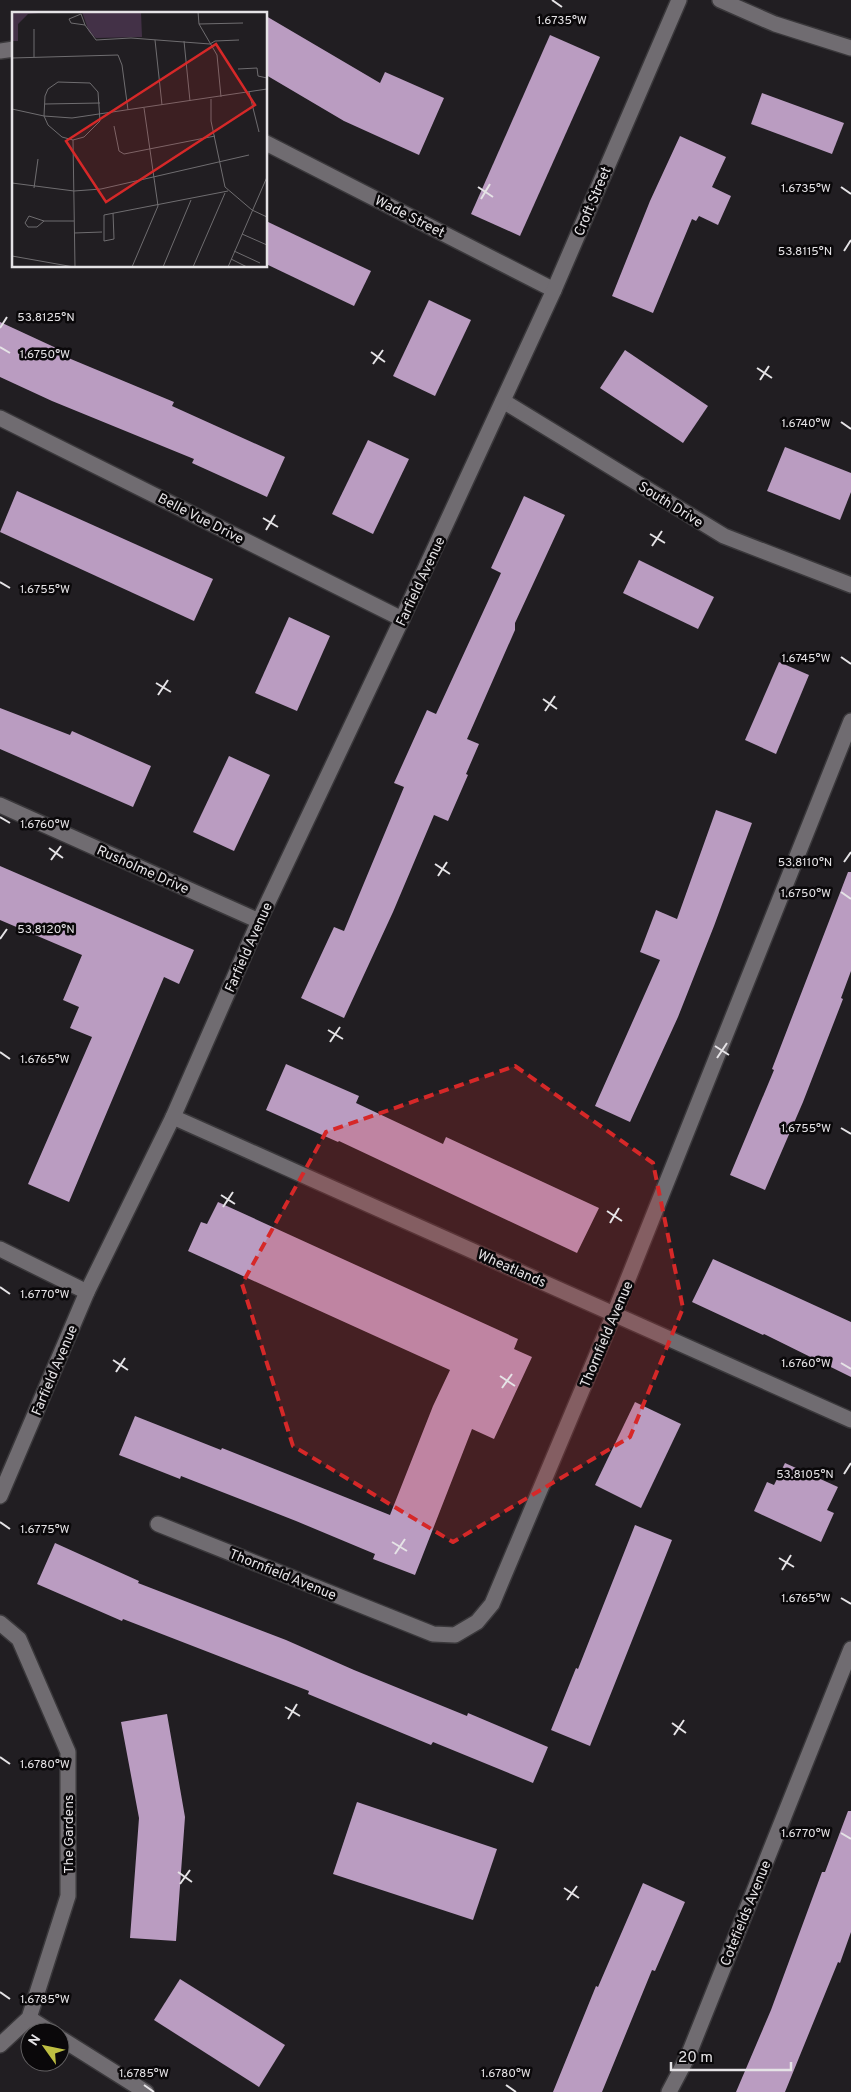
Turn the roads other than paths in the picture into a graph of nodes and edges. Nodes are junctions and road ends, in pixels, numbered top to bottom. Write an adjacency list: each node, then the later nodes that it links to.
1 (679, 0): 5 (street, Croft Street)
2 (720, 0): 3 (street)
3 (851, 48)
4 (268, 144): 5 (street, Wade Street)
5 (554, 290): 6 (street, Croft Street)
6 (503, 401): 8 (street, South Drive); 9 (street, Farfield Avenue)
7 (0, 418): 9 (street, Belle Vue Drive)
8 (851, 585)
9 (402, 619): 12 (street, Farfield Avenue)
10 (851, 721): 16 (street, Thornfield Avenue)
11 (0, 805): 12 (street, Rusholme Drive)
12 (259, 921): 13 (street, Farfield Avenue)
13 (173, 1117): 15 (street, Farfield Avenue); 16 (street, Wheatlands)
14 (0, 1249): 15 (street)
15 (87, 1292): 18 (street, Farfield Avenue)
16 (614, 1314): 17 (street, Wheatlands); 19 (street, Thornfield Avenue)
17 (851, 1420)
18 (0, 1496)
19 (158, 1524)
20 (0, 1623): 22 (street, The Gardens)
21 (851, 1649): 27 (street, Cotefields Avenue)
22 (28, 2018): 23 (street); 25 (street, The Gardens)
23 (35, 2022)
24 (70, 2044): 26 (street)
25 (0, 2045)
26 (146, 2092)
27 (669, 2092)

